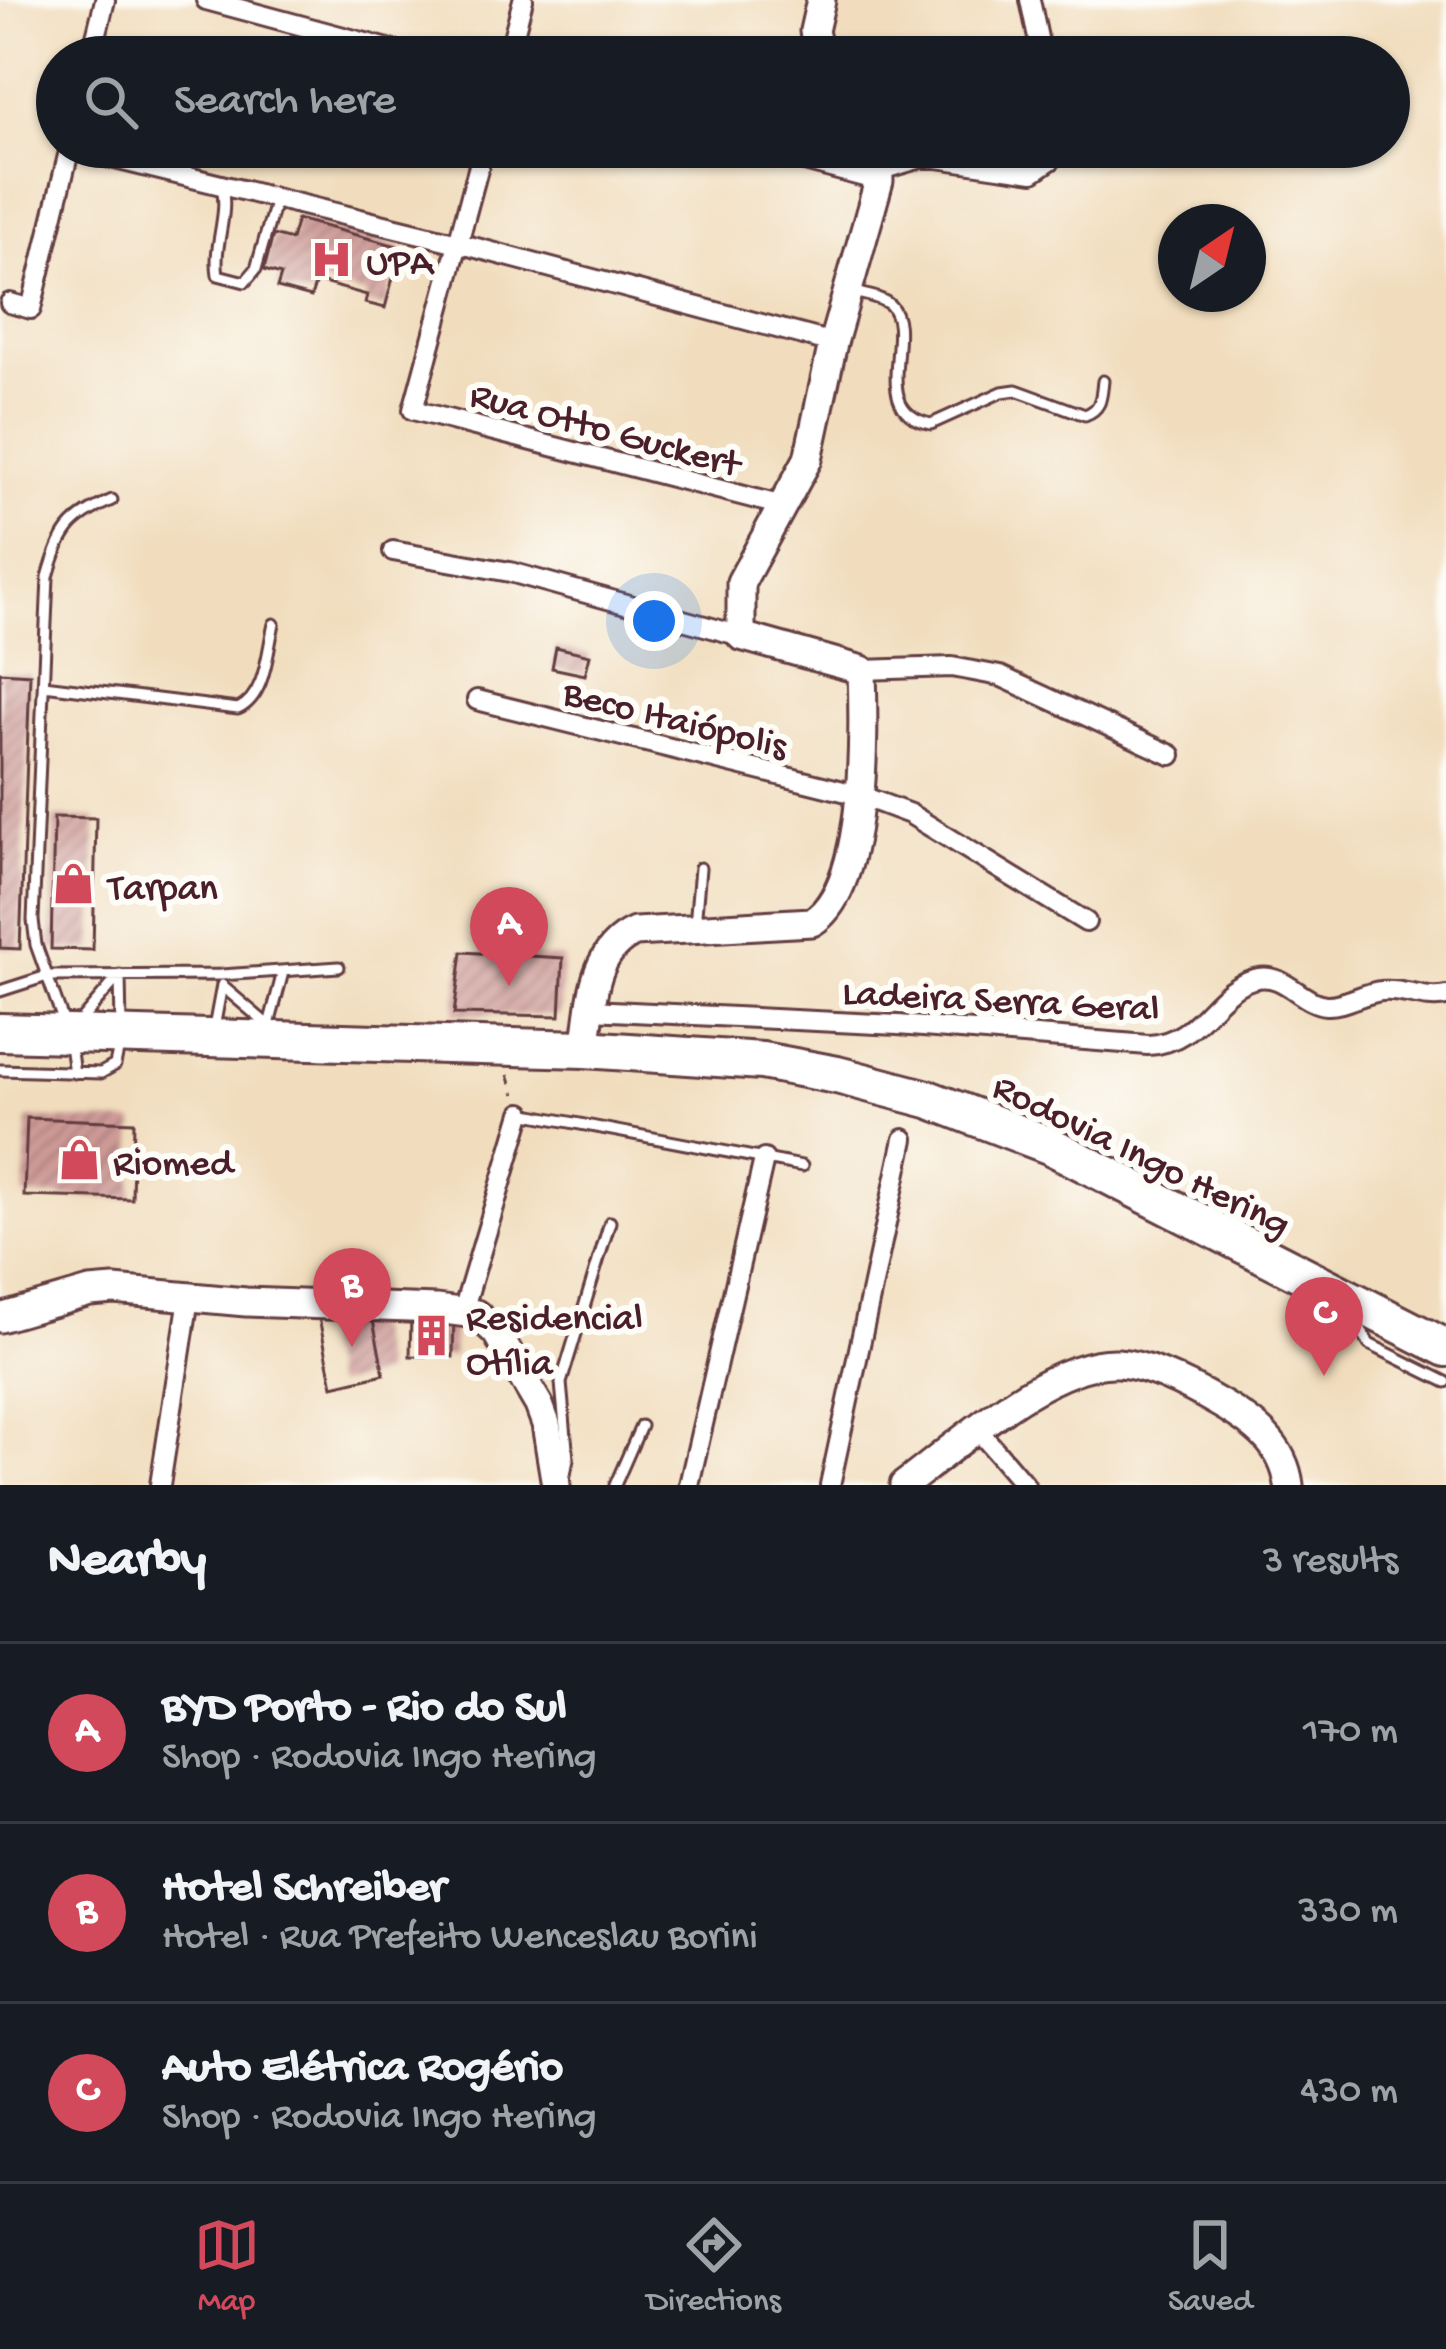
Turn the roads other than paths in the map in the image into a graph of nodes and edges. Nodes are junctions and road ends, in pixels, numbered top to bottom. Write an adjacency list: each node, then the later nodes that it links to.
1 (105, 0): 6 (street)
2 (206, 0): 7 (street)
3 (523, 0): 8 (street)
4 (820, 0): 9 (street)
5 (1030, 0): 10 (street)
6 (96, 36)
7 (340, 36)
8 (514, 36)
9 (815, 36)
10 (1038, 36)
11 (65, 168): 21 (street)
12 (150, 168): 17 (street)
13 (478, 168): 19 (street)
14 (879, 168): 20 (street)
15 (1006, 168): 16 (street)
16 (1039, 168)
17 (222, 186): 18 (street); 18 (lane)
18 (276, 199): 19 (street)
19 (458, 243): 22 (street); 25 (street, Rua Otto Guckert)
20 (848, 291): 22 (street); 23 (lane)
21 (10, 303)
22 (833, 343): 25 (street)
23 (1103, 381)
24 (112, 500): 30 (lane)
25 (783, 506): 28 (street)
26 (393, 551): 28 (street)
27 (274, 624): 30 (lane)
28 (741, 636): 29 (street)
29 (862, 670): 32 (street); 33 (street)
30 (44, 685): 40 (lane)
31 (477, 700): 33 (street, Beco Itaiópolis)
32 (1171, 755)
33 (859, 795): 35 (street, Beco Itaiópolis); 36 (street)
34 (700, 868): 36 (lane)
35 (1086, 922)
36 (695, 931): 44 (street)
37 (339, 968): 38 (lane)
38 (283, 972): 41 (lane); 46 (lane)
39 (119, 975): 40 (lane); 41 (lane); 47 (lane); 48 (lane)
40 (47, 976): 42 (lane); 47 (lane)
41 (221, 980): 46 (lane); 49 (lane)
42 (0, 991)
43 (1446, 996): 44 (street, Ladeira Serra Geral)
44 (591, 1010): 50 (street)
45 (0, 1033): 47 (highway, Rodovia Ingo Hering)
46 (278, 1033): 49 (highway, Rodovia Ingo Hering); 50 (highway, Rodovia Ingo Hering)
47 (68, 1035): 48 (highway, Rodovia Ingo Hering); 52 (lane)
48 (121, 1037): 49 (highway, Rodovia Ingo Hering); 52 (lane)
49 (212, 1039)
50 (585, 1049): 58 (highway, Rodovia Ingo Hering)
51 (0, 1070): 52 (lane)
52 (74, 1073)
53 (521, 1113): 55 (lane); 60 (street)
54 (904, 1139): 70 (street)
55 (764, 1160): 56 (lane); 69 (street)
56 (802, 1166)
57 (610, 1222): 67 (lane)
58 (1341, 1295): 62 (highway, Rodovia Ingo Hering); 63 (lane)
59 (190, 1298): 60 (street); 61 (street); 66 (street)
60 (464, 1311): 67 (street)
61 (0, 1318)
62 (1446, 1348)
63 (1446, 1382)
64 (641, 1426): 68 (lane)
65 (978, 1430): 71 (street); 72 (street); 73 (street)
66 (160, 1485)
67 (560, 1485)
68 (615, 1485)
69 (688, 1485)
70 (830, 1485)
71 (904, 1485)
72 (1024, 1485)
73 (1288, 1485)

